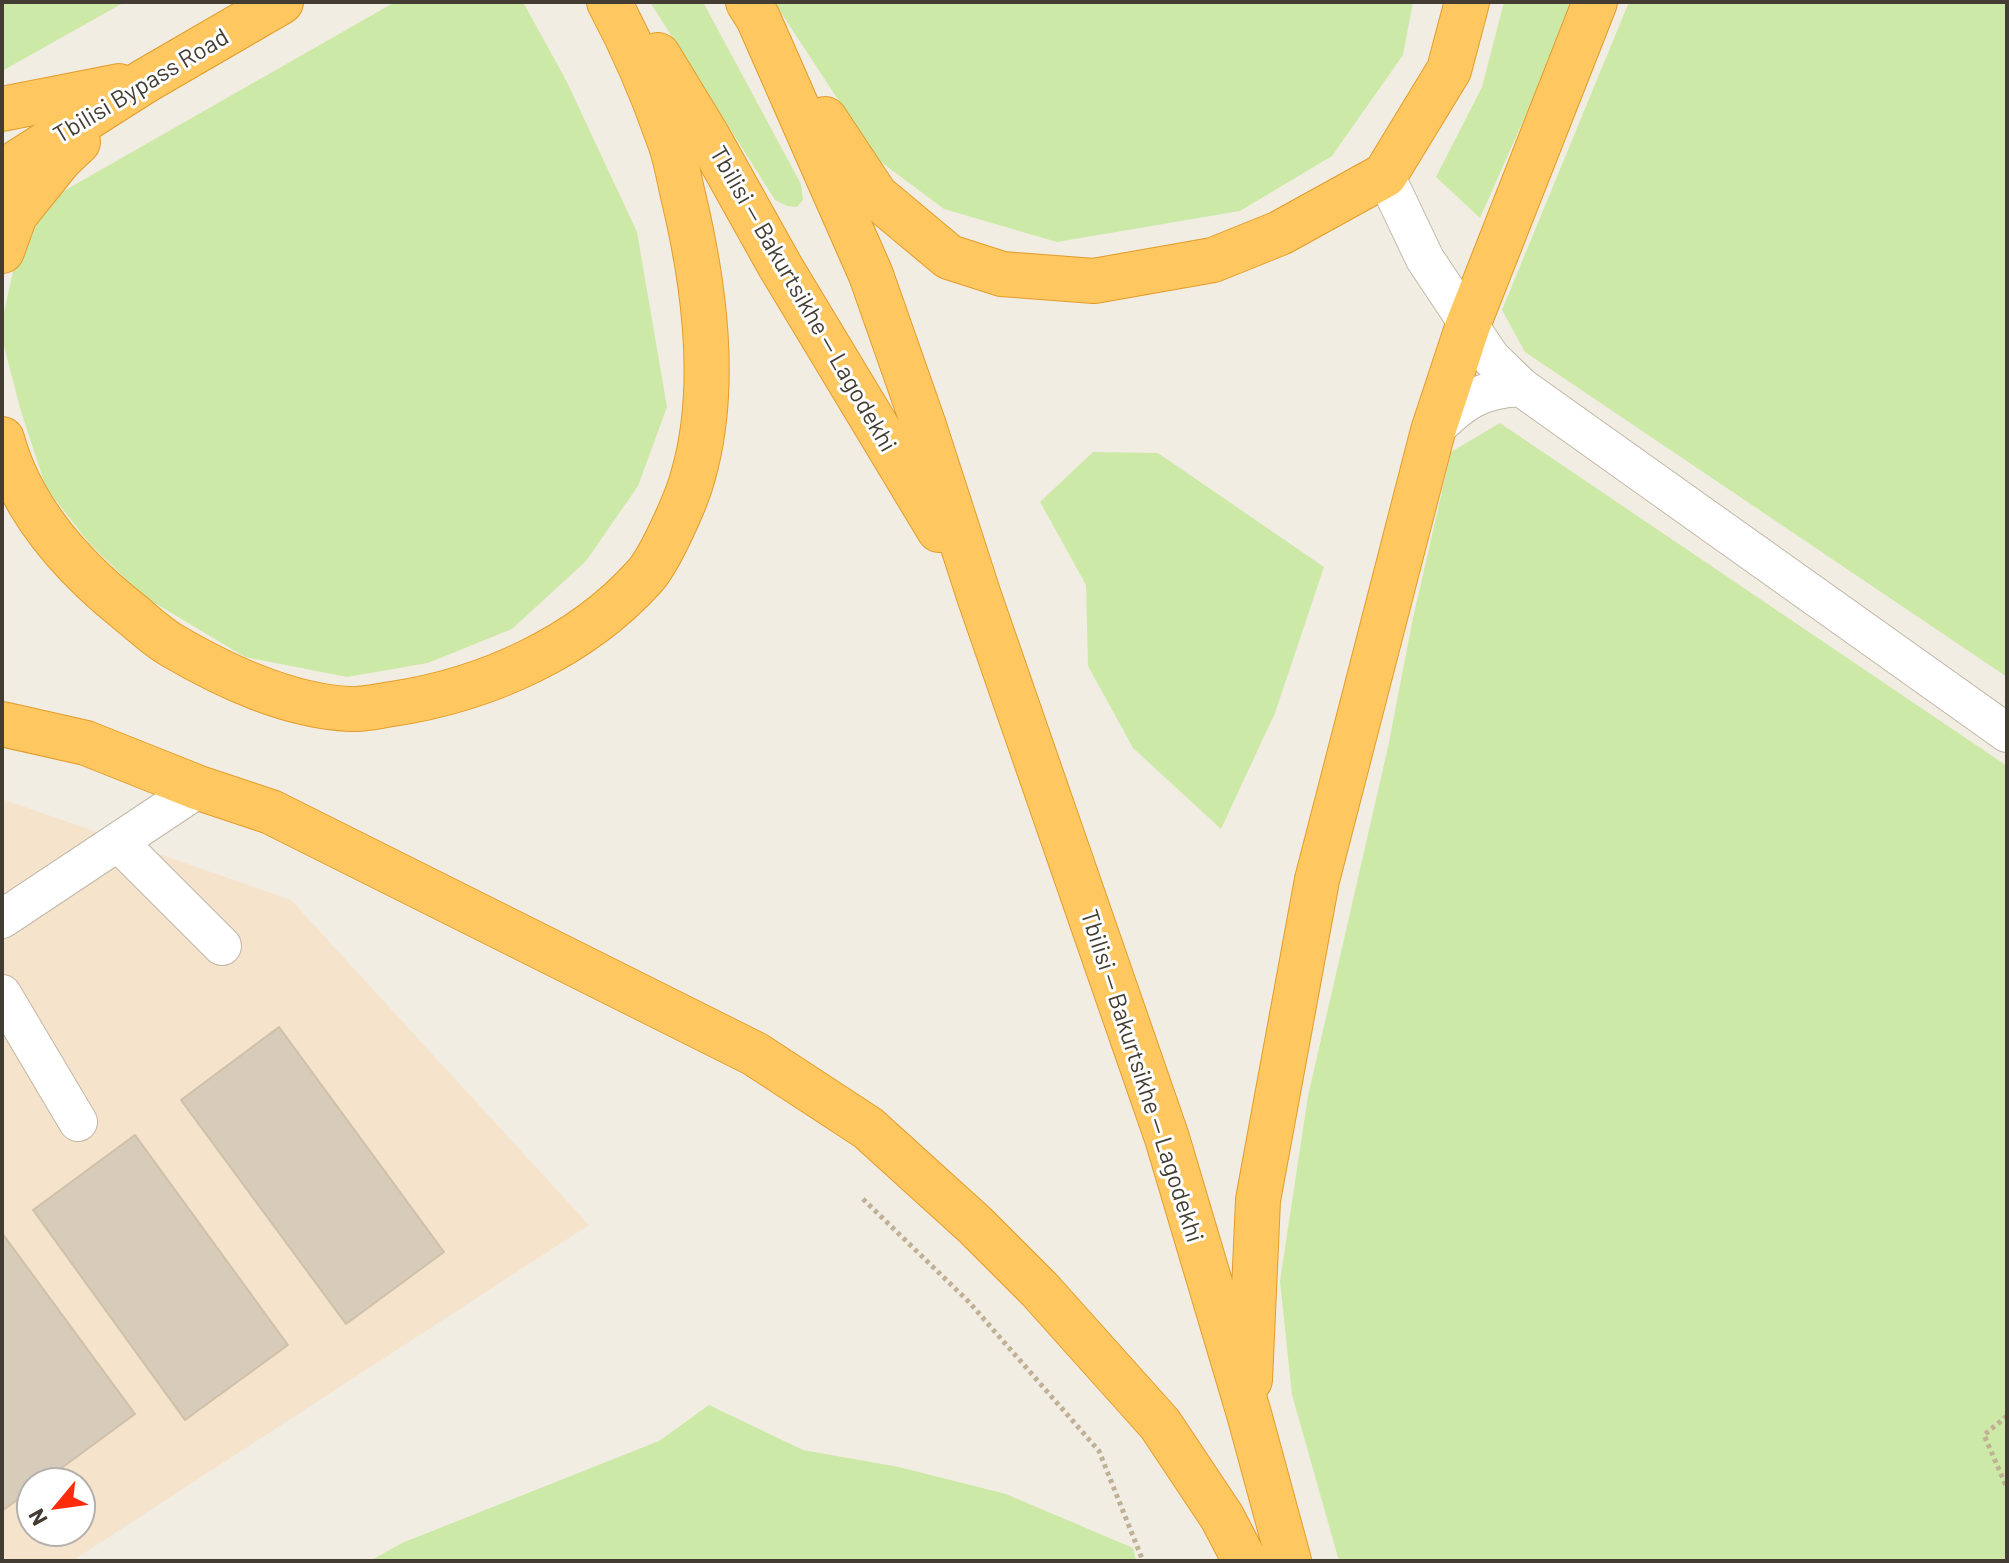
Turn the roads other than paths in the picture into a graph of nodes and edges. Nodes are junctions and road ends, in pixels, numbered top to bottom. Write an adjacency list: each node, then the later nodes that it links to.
1 (281, 2): 7 (highway, Tbilisi Bypass Road)
2 (609, 2): 15 (highway)
3 (626, 2): 16 (highway, Tbilisi — Bakurtsikhe — Lagodekhi)
4 (1467, 2): 10 (highway)
5 (1595, 2): 12 (highway)
6 (753, 10): 10 (highway); 16 (highway, Tbilisi — Bakurtsikhe — Lagodekhi)
7 (145, 81): 8 (highway); 9 (highway, Tbilisi Bypass Road); 11 (highway)
8 (2, 109)
9 (2, 172)
10 (1385, 175): 12 (street)
11 (2, 251)
12 (1468, 325): 13 (street); 14 (highway)
13 (1521, 387): 14 (street); 18 (street)
14 (1433, 431): 25 (highway)
15 (2, 439)
16 (979, 596): 25 (highway, Tbilisi — Bakurtsikhe — Lagodekhi)
17 (2, 724): 19 (highway)
18 (2007, 733)
19 (199, 788): 20 (street); 26 (highway)
20 (118, 842): 21 (street); 22 (street)
21 (2, 919)
22 (222, 946)
23 (2, 994): 24 (street)
24 (78, 1122)
25 (1249, 1414): 27 (highway, Tbilisi — Bakurtsikhe — Lagodekhi)
26 (1245, 1561)
27 (1289, 1561)

